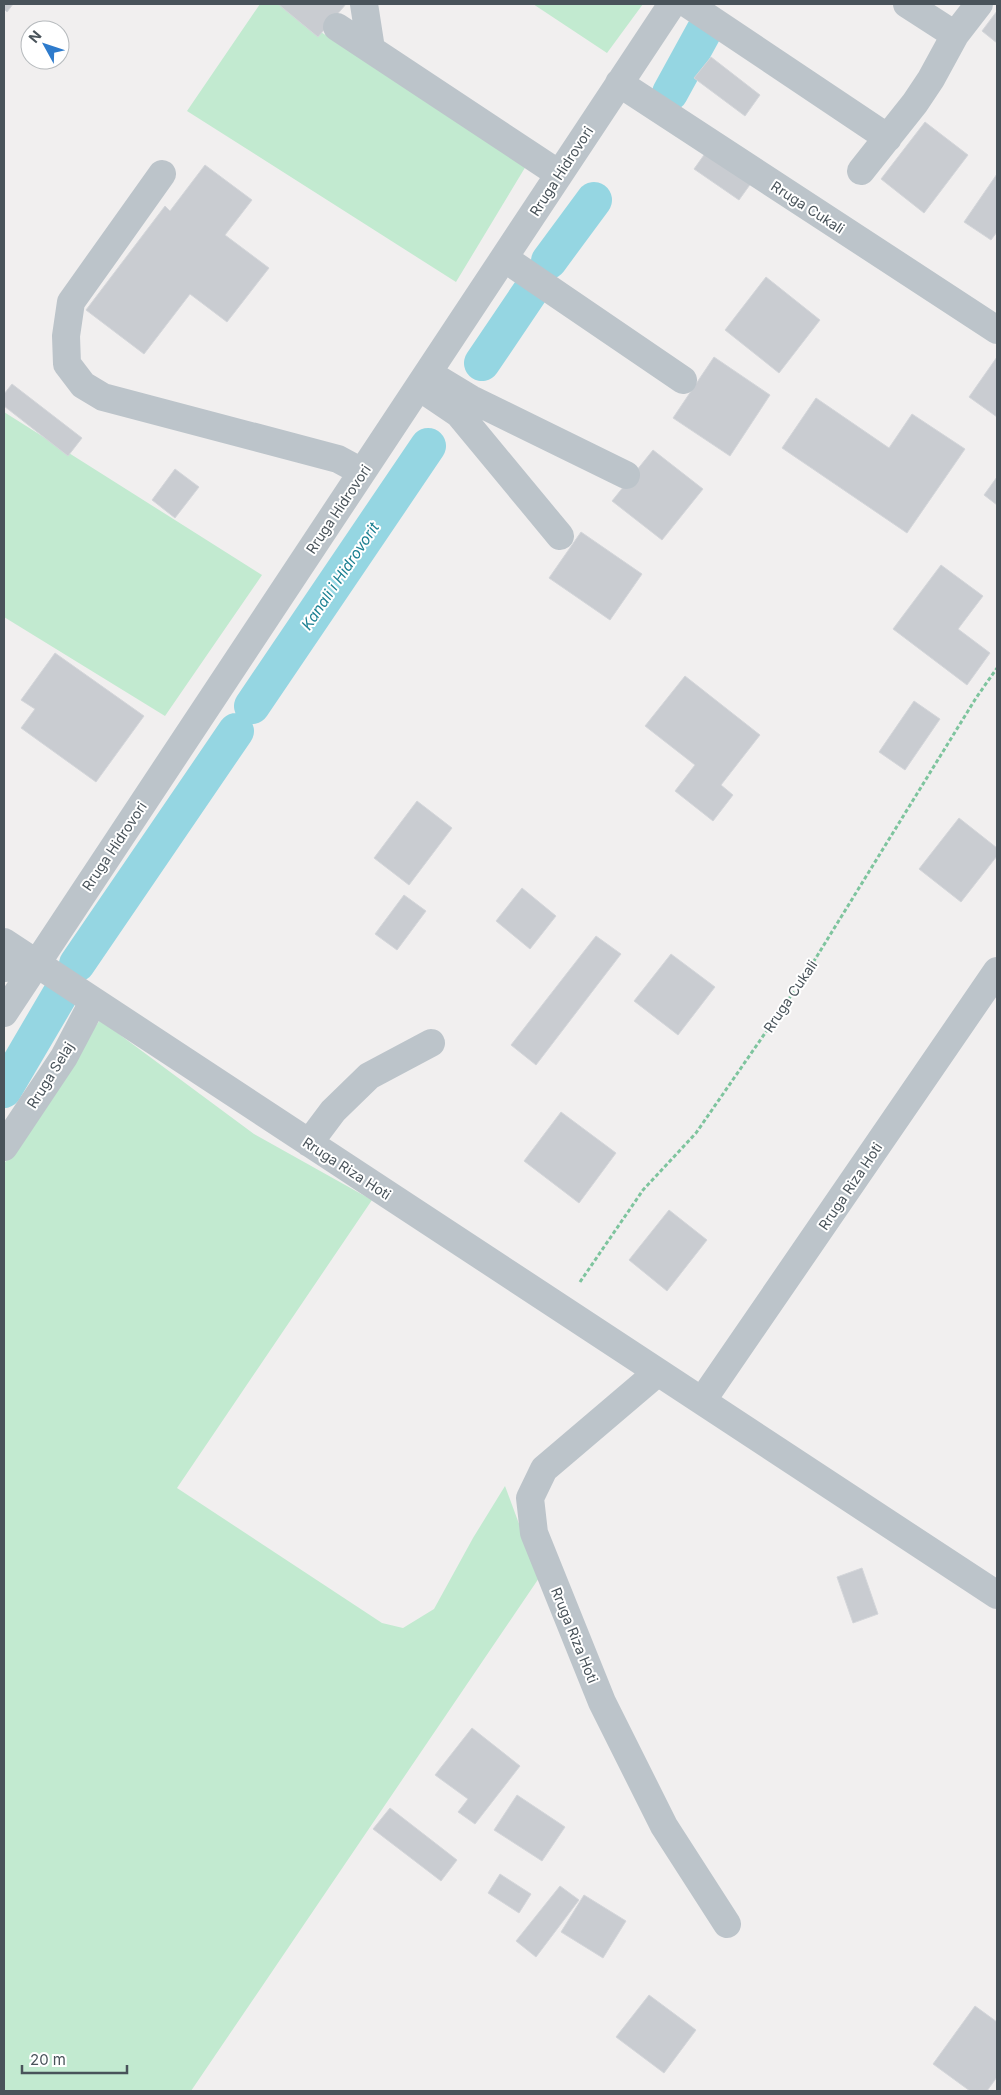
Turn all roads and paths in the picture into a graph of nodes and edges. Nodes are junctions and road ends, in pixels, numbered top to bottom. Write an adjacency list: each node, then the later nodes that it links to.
1 (364, 4): 8 (street)
2 (672, 4): 9 (street, Rruga Hidrovori)
3 (688, 4): 10 (street)
4 (907, 4): 7 (street)
5 (979, 4): 7 (street)
6 (338, 27): 8 (street)
7 (955, 35): 10 (street)
8 (370, 49): 13 (street)
9 (619, 83): 13 (street, Rruga Hidrovori); 15 (street, Rruga Cukali)
10 (888, 138): 11 (street)
11 (861, 171)
12 (162, 174): 18 (street)
13 (559, 174): 14 (street, Rruga Hidrovori)
14 (504, 258): 16 (street, Rruga Hidrovori); 17 (street)
15 (997, 330)
16 (423, 380): 18 (street, Rruga Hidrovori); 19 (street); 20 (street)
17 (683, 380)
18 (362, 472): 23 (street, Rruga Hidrovori)
19 (626, 475)
20 (560, 536)
21 (997, 668): 31 (path, Rruga Cukali)
22 (4, 942): 23 (street, Rruga Riza Hoti)
23 (36, 964): 24 (street); 26 (street, Rruga Riza Hoti); 27 (street, Rruga Hidrovori)
24 (4, 968)
25 (997, 971): 33 (street, Rruga Riza Hoti)
26 (93, 1002): 29 (street, Rruga Riza Hoti); 30 (street, Rruga Selaj)
27 (4, 1014)
28 (431, 1043): 29 (street)
29 (309, 1143): 31 (street, Rruga Riza Hoti)
30 (4, 1147)
31 (561, 1309): 32 (street, Rruga Riza Hoti)
32 (658, 1372): 33 (street, Rruga Riza Hoti); 35 (street, Rruga Riza Hoti)
33 (702, 1401): 34 (street, Rruga Riza Hoti)
34 (997, 1595)
35 (727, 1924)

